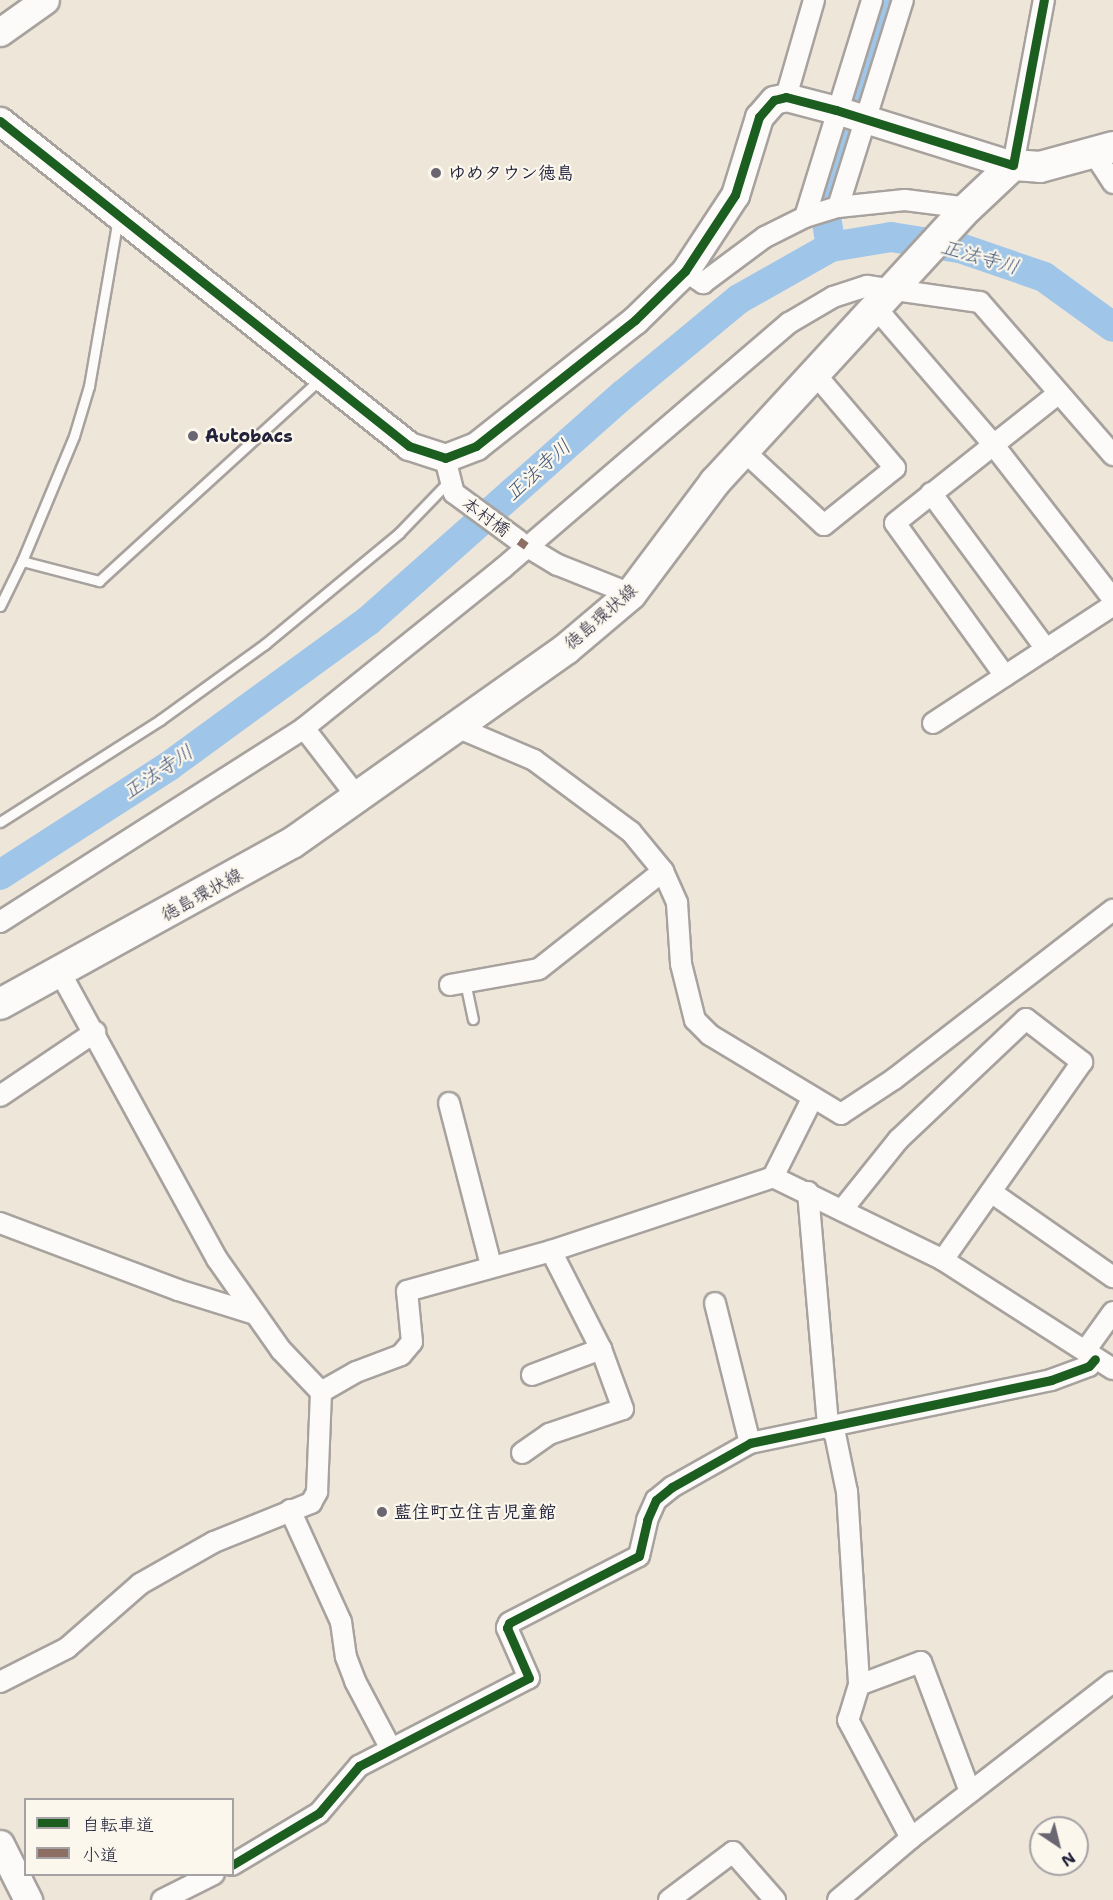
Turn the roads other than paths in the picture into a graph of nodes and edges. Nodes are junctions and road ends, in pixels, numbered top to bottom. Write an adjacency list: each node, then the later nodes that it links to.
1 (45, 0): 6 (street)
2 (814, 0): 7 (street)
3 (872, 0): 8 (street)
4 (903, 0): 8 (street)
5 (1044, 0): 11 (street)
6 (0, 32)
7 (786, 97): 8 (street); 17 (street)
8 (850, 114): 11 (street); 13 (street); 16 (street)
9 (0, 121): 15 (street)
10 (1103, 150): 11 (main road); 12 (street)
11 (1013, 165): 14 (main road, 徳島環状線)
12 (1113, 183)
13 (836, 208): 14 (street); 16 (street)
14 (965, 210): 18 (main road, 徳島環状線)
15 (119, 216): 20 (street); 28 (lane)
16 (809, 216): 17 (street)
17 (685, 271): 25 (street)
18 (892, 291): 19 (main road, 徳島環状線); 21 (street); 22 (street); 27 (street)
19 (815, 375): 23 (main road, 徳島環状線); 23 (street)
20 (322, 378): 25 (street); 28 (lane)
21 (1059, 393): 22 (street); 24 (street)
22 (992, 443): 26 (street); 30 (street)
23 (744, 451): 29 (main road, 徳島環状線)
24 (1113, 455)
25 (449, 478): 27 (street, 本村橋); 39 (lane)
26 (931, 493): 33 (street); 34 (street)
27 (523, 543): 29 (street, 本村橋); 37 (street)
28 (22, 561): 32 (lane)
29 (631, 594): 36 (main road, 徳島環状線)
30 (1113, 599)
31 (1113, 605): 33 (street)
32 (0, 606)
33 (1046, 649): 34 (street)
34 (1005, 676): 35 (street)
35 (933, 723)
36 (459, 728): 38 (main road, 徳島環状線); 40 (street)
37 (304, 729): 38 (street); 42 (street)
38 (358, 798): 43 (main road, 徳島環状線)
39 (0, 822)
40 (663, 871): 44 (street); 49 (street)
41 (1113, 910): 49 (street)
42 (0, 922)
43 (60, 972): 45 (main road, 徳島環状線); 47 (street)
44 (457, 984): 46 (lane)
45 (0, 1004)
46 (473, 1019)
47 (95, 1032): 48 (street); 62 (street)
48 (0, 1096)
49 (813, 1098): 51 (street)
50 (449, 1103): 58 (street)
51 (773, 1177): 52 (street); 56 (street)
52 (808, 1192): 54 (street); 68 (street)
53 (991, 1192): 54 (street); 57 (street); 59 (street)
54 (842, 1210): 57 (street)
55 (0, 1223): 62 (street)
56 (551, 1251): 58 (street); 63 (street)
57 (943, 1260): 64 (street)
58 (491, 1265): 67 (street)
59 (1113, 1277)
60 (715, 1303): 69 (street)
61 (1113, 1312): 64 (street)
62 (252, 1313): 67 (street)
63 (601, 1349): 66 (street); 70 (street)
64 (1090, 1355): 65 (street); 68 (street)
65 (1113, 1369)
66 (532, 1375)
67 (321, 1392): 71 (street)
68 (828, 1427): 69 (street); 74 (street)
69 (750, 1443): 75 (street)
70 (522, 1453)
71 (290, 1510): 72 (street); 75 (street)
72 (0, 1682)
73 (1113, 1682): 76 (street)
74 (859, 1685): 76 (street); 77 (street)
75 (391, 1749): 79 (street)
76 (970, 1792): 77 (street)
77 (911, 1838): 85 (street)
78 (0, 1844): 81 (street)
79 (234, 1864)
80 (211, 1876): 82 (street)
81 (28, 1900)
82 (162, 1900)
83 (669, 1900): 84 (street)
84 (775, 1900)
85 (838, 1900)

